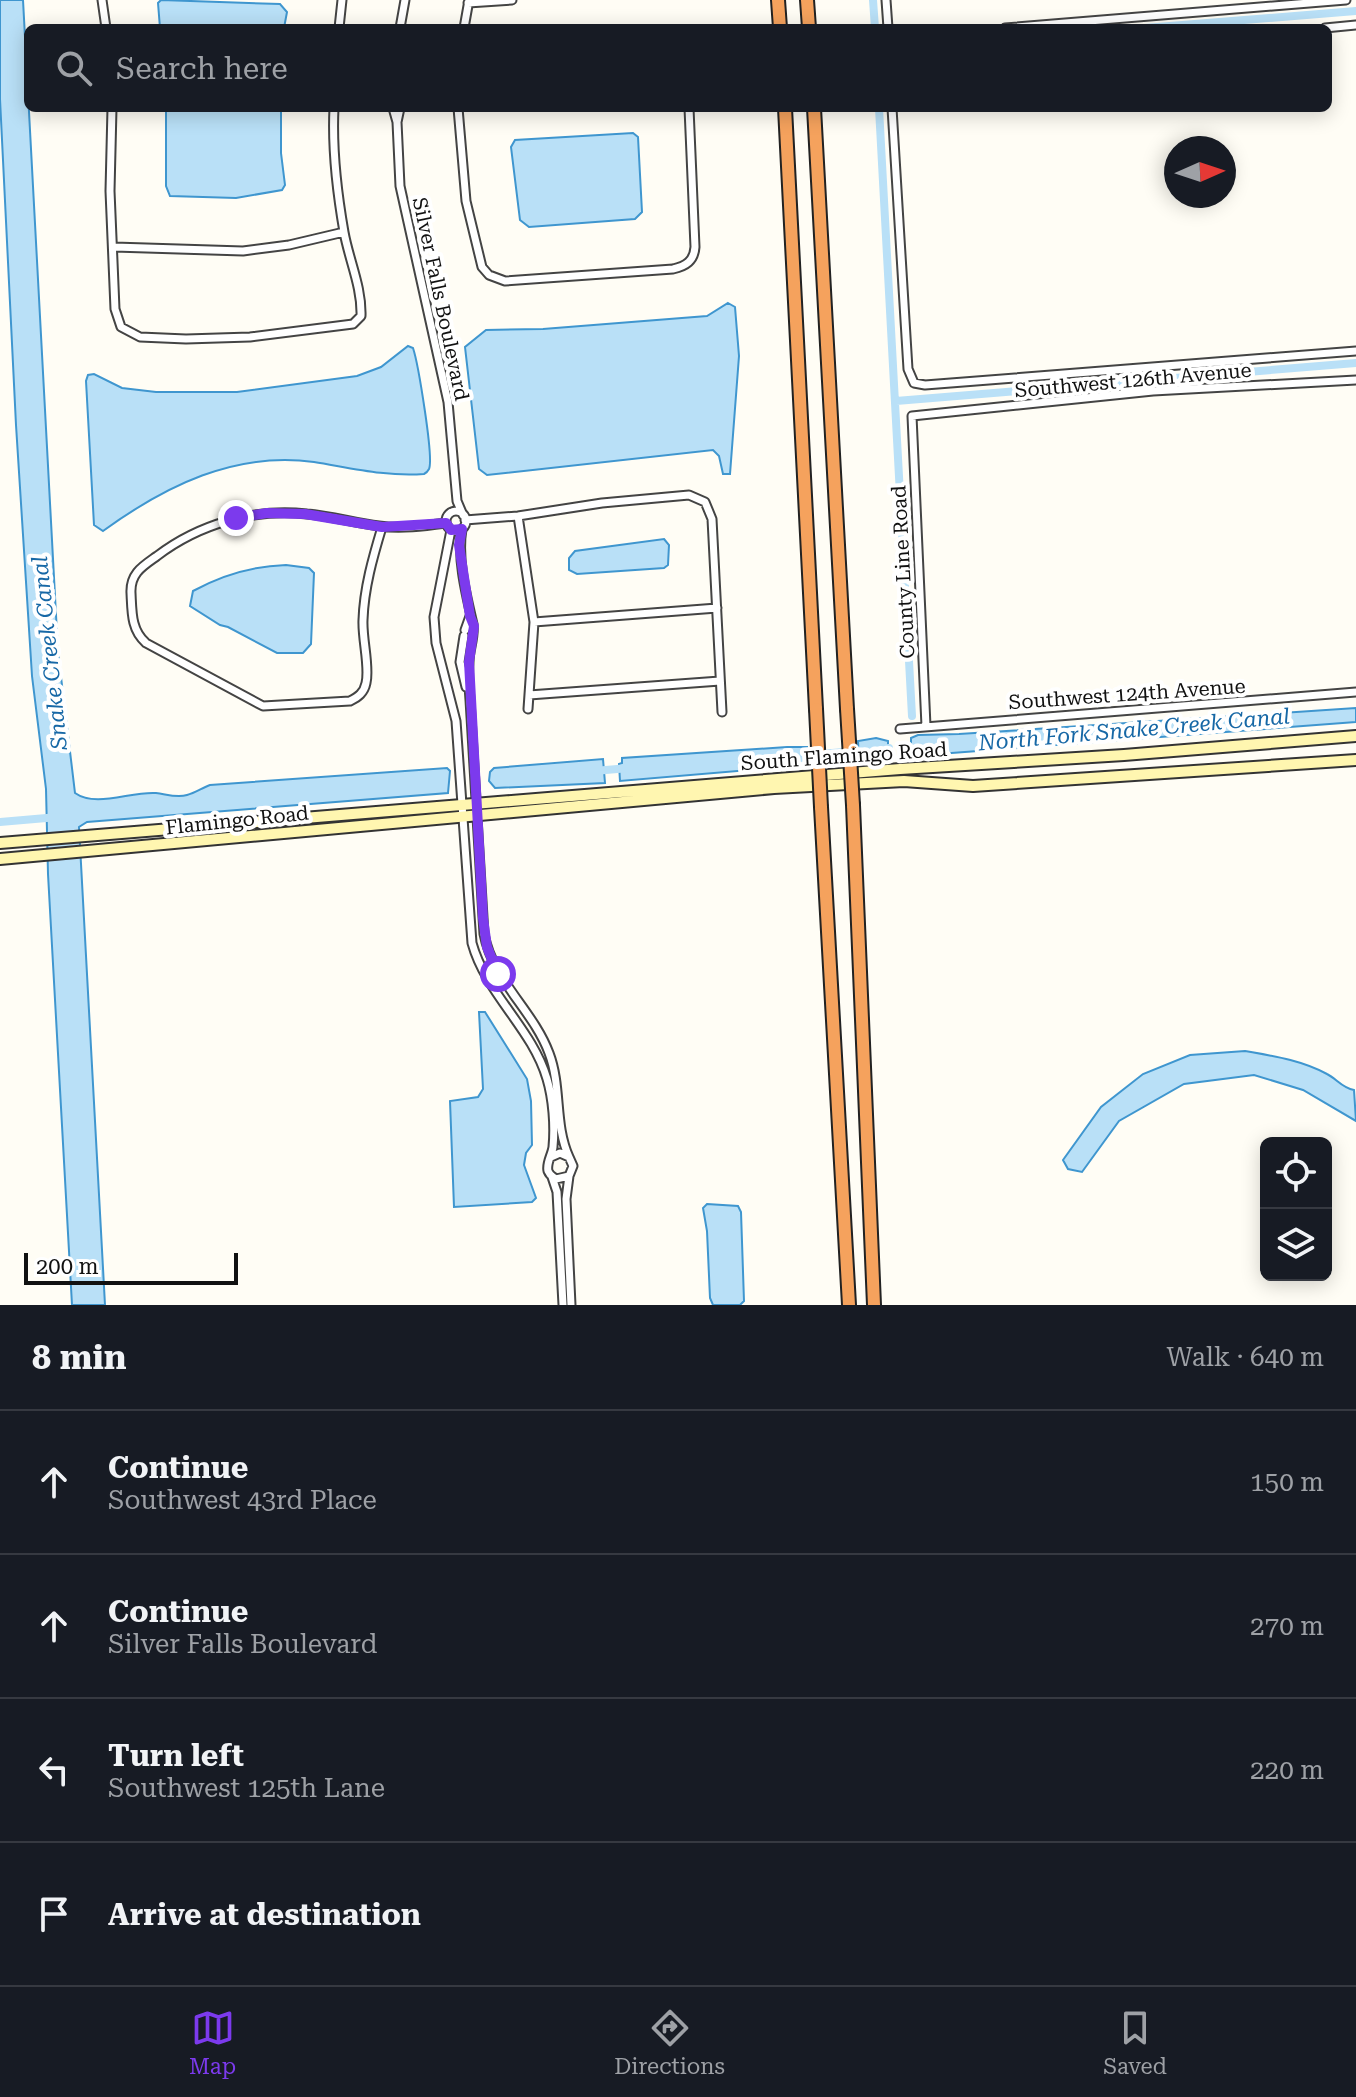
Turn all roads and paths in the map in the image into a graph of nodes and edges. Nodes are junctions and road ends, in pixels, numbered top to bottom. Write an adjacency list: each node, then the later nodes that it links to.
1 (102, 0): 10 (street)
2 (342, 0): 11 (street)
3 (405, 0): 12 (street)
4 (512, 0): 9 (street)
5 (778, 0): 14 (highway)
6 (807, 0): 15 (highway)
7 (886, 0): 16 (street)
8 (1346, 0): 17 (street)
9 (468, 2): 13 (street)
10 (105, 24)
11 (339, 24)
12 (401, 24)
13 (465, 24)
14 (780, 24)
15 (809, 24)
16 (888, 24)
17 (1054, 24)
18 (1356, 25): 19 (street)
19 (1332, 27)
20 (112, 112): 31 (street)
21 (334, 112): 30 (street)
22 (394, 112): 29 (street, Silver Falls Boulevard)
23 (399, 112): 29 (street, Silver Falls Boulevard)
24 (458, 112): 25 (street)
25 (689, 112)
26 (785, 112): 68 (highway, bridge)
27 (814, 112): 69 (highway, bridge)
28 (892, 112): 32 (street, Southwest 126th Avenue)
29 (397, 122): 35 (street, Silver Falls Boulevard)
30 (344, 232): 31 (street); 31 (street)
31 (114, 247)
32 (1356, 351)
33 (1356, 380): 34 (street, Southwest 126th Avenue)
34 (912, 416): 50 (street, County Line Road)
35 (455, 483): 37 (street, Silver Falls Boulevard); 38 (street, Silver Falls Boulevard)
36 (518, 516): 37 (street); 41 (street); 43 (street)
37 (464, 517): 38 (street); 40 (street)
38 (448, 523): 39 (street); 40 (street); 55 (street, Silver Falls Boulevard)
39 (382, 527): 39 (street)
40 (462, 529): 42 (street)
41 (717, 608): 43 (street); 44 (street)
42 (470, 616): 47 (street); 47 (street)
43 (534, 622): 46 (street)
44 (720, 681): 46 (street); 49 (street)
45 (1356, 692): 50 (street, Southwest 124th Avenue)
46 (529, 695): 48 (street)
47 (470, 700): 54 (street)
48 (528, 709)
49 (722, 712)
50 (926, 726): 51 (street, Southwest 124th Avenue)
51 (900, 729)
52 (1356, 736): 54 (main road, South Flamingo Road)
53 (1356, 760): 56 (main road, South Flamingo Road)
54 (478, 804): 55 (main road, Flamingo Road); 56 (street)
55 (462, 805): 57 (street, Silver Falls Boulevard); 58 (main road, Flamingo Road)
56 (478, 817): 57 (main road, Flamingo Road); 60 (street)
57 (463, 818): 59 (main road, Flamingo Road); 61 (street, Silver Falls Boulevard)
58 (0, 843)
59 (0, 859)
60 (543, 1039): 61 (street); 63 (street)
61 (533, 1046): 62 (street, Silver Falls Boulevard)
62 (551, 1157): 63 (street); 65 (street)
63 (569, 1157): 64 (street)
64 (569, 1176): 65 (street); 67 (street)
65 (552, 1177): 66 (street)
66 (563, 1305)
67 (571, 1305)
68 (849, 1305)
69 (874, 1305)

